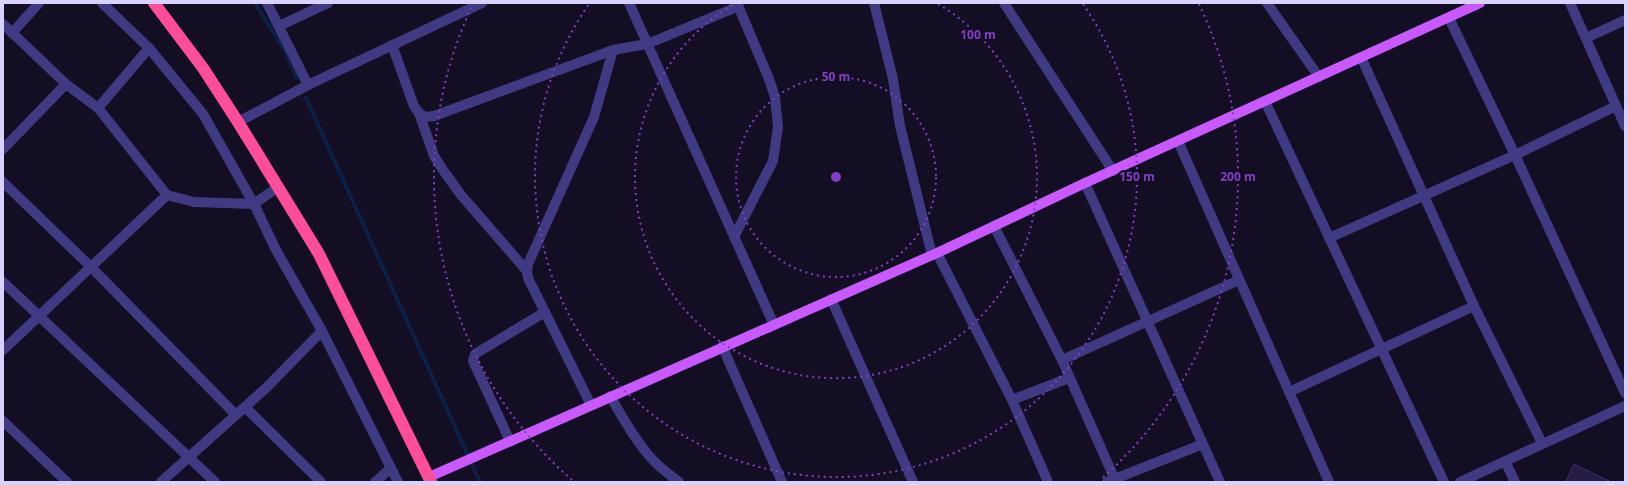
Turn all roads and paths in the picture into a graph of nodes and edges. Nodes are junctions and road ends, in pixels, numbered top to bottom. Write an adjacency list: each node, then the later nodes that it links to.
1 (39, 3): 18 (street)
2 (102, 3): 22 (street)
3 (154, 3): 32 (highway)
4 (267, 3): 17 (street)
5 (328, 3): 17 (street)
6 (482, 3): 21 (street)
7 (629, 3): 20 (street)
8 (874, 3): 47 (street)
9 (1004, 3): 37 (street)
10 (1267, 3): 25 (street)
11 (1480, 3): 14 (main road)
12 (1570, 3): 19 (street)
13 (737, 5): 20 (street); 45 (street)
14 (1449, 18): 24 (main road); 36 (street)
15 (1625, 20): 19 (street)
16 (3, 24): 18 (street)
17 (279, 26): 27 (street)
18 (12, 33): 26 (street)
19 (1586, 38): 29 (street)
20 (647, 44): 23 (street); 45 (street)
21 (392, 45): 27 (street); 31 (street)
22 (149, 48): 30 (street); 43 (street)
23 (614, 50): 31 (street); 49 (street)
24 (1362, 57): 25 (main road); 42 (street)
25 (1319, 77): 28 (main road)
26 (66, 84): 30 (street); 35 (street)
27 (308, 85): 32 (street)
28 (1265, 102): 34 (main road); 46 (street)
29 (1616, 106): 33 (street); 36 (street)
30 (98, 108): 41 (street)
31 (419, 113): 49 (street)
32 (238, 122): 40 (highway)
33 (1625, 126)
34 (1178, 141): 37 (main road); 50 (street)
35 (3, 149)
36 (1516, 155): 42 (street); 65 (street)
37 (1113, 171): 39 (main road)
38 (3, 182): 48 (street)
39 (1085, 183): 44 (main road); 56 (street)
40 (278, 187): 43 (street); 79 (highway)
41 (167, 195): 43 (street); 48 (street)
42 (1424, 195): 46 (street); 53 (street)
43 (254, 204): 58 (street)
44 (994, 226): 47 (main road); 62 (street)
45 (734, 237): 57 (street)
46 (1330, 238): 60 (street)
47 (935, 254): 52 (main road); 67 (street)
48 (91, 267): 55 (street); 71 (street)
49 (527, 271): 54 (street)
50 (1239, 280): 56 (street); 64 (street)
51 (3, 282): 55 (street)
52 (831, 299): 57 (main road); 89 (street)
53 (1474, 306): 60 (street); 74 (street)
54 (545, 312): 68 (street); 73 (street)
55 (39, 316): 61 (street); 76 (street)
56 (1148, 321): 62 (street); 75 (street)
57 (774, 325): 59 (main road)
58 (322, 331): 70 (street); 78 (street)
59 (722, 346): 66 (main road); 88 (street)
60 (1381, 349): 64 (street); 93 (street)
61 (3, 350)
62 (1062, 360): 63 (street)
63 (1069, 378): 67 (street); 80 (street)
64 (1289, 392): 92 (street)
65 (1625, 393)
66 (610, 396): 68 (main road); 87 (street)
67 (1012, 400): 90 (street)
68 (591, 404): 73 (main road)
69 (1625, 406): 74 (street)
70 (245, 407): 71 (street); 84 (street)
71 (236, 415): 76 (street)
72 (3, 421): 81 (street)
73 (510, 441): 79 (main road)
74 (1542, 443): 77 (street)
75 (1203, 444): 80 (street); 91 (street)
76 (188, 457): 82 (street); 83 (street)
77 (1505, 461): 94 (street); 95 (street)
78 (391, 468): 85 (street); 86 (street)
79 (430, 479)
80 (1112, 481)
81 (67, 482)
82 (161, 482)
83 (215, 482)
84 (321, 482)
85 (375, 482)
86 (398, 482)
87 (678, 482)
88 (782, 482)
89 (914, 482)
90 (1048, 482)
91 (1220, 482)
92 (1329, 482)
93 (1444, 482)
94 (1460, 482)
95 (1515, 482)

